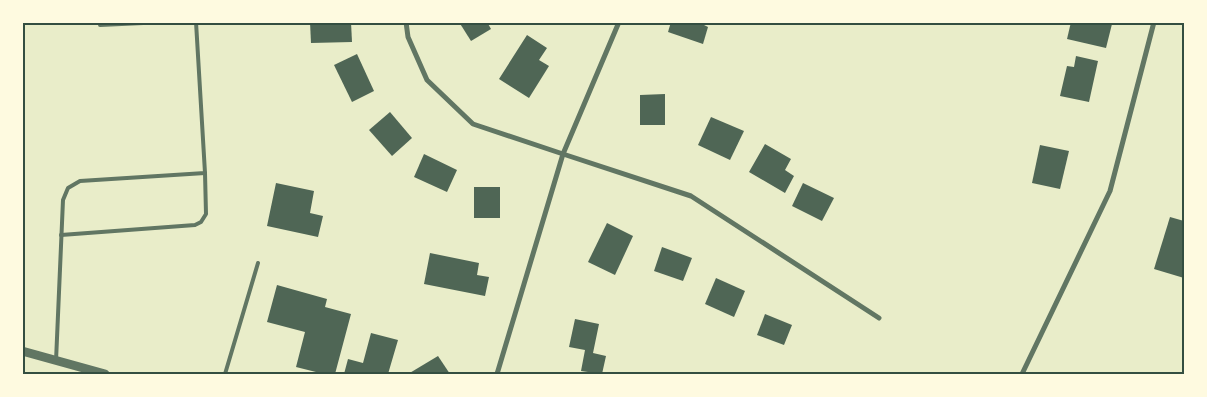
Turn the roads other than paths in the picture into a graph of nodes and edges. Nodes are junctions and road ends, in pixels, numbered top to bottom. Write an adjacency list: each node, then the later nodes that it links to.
1 (100, 22): 2 (lane)
2 (165, 22)
3 (196, 22): 8 (lane)
4 (406, 22): 7 (street)
5 (619, 22): 7 (street)
6 (1154, 22): 17 (street)
7 (562, 154): 11 (street); 16 (street)
8 (205, 173): 9 (lane); 9 (lane)
9 (61, 235): 13 (lane)
10 (258, 263): 15 (lane)
11 (879, 318)
12 (22, 351): 13 (street)
13 (56, 361): 14 (street)
14 (105, 374)
15 (225, 374)
16 (497, 374)
17 (1022, 374)

